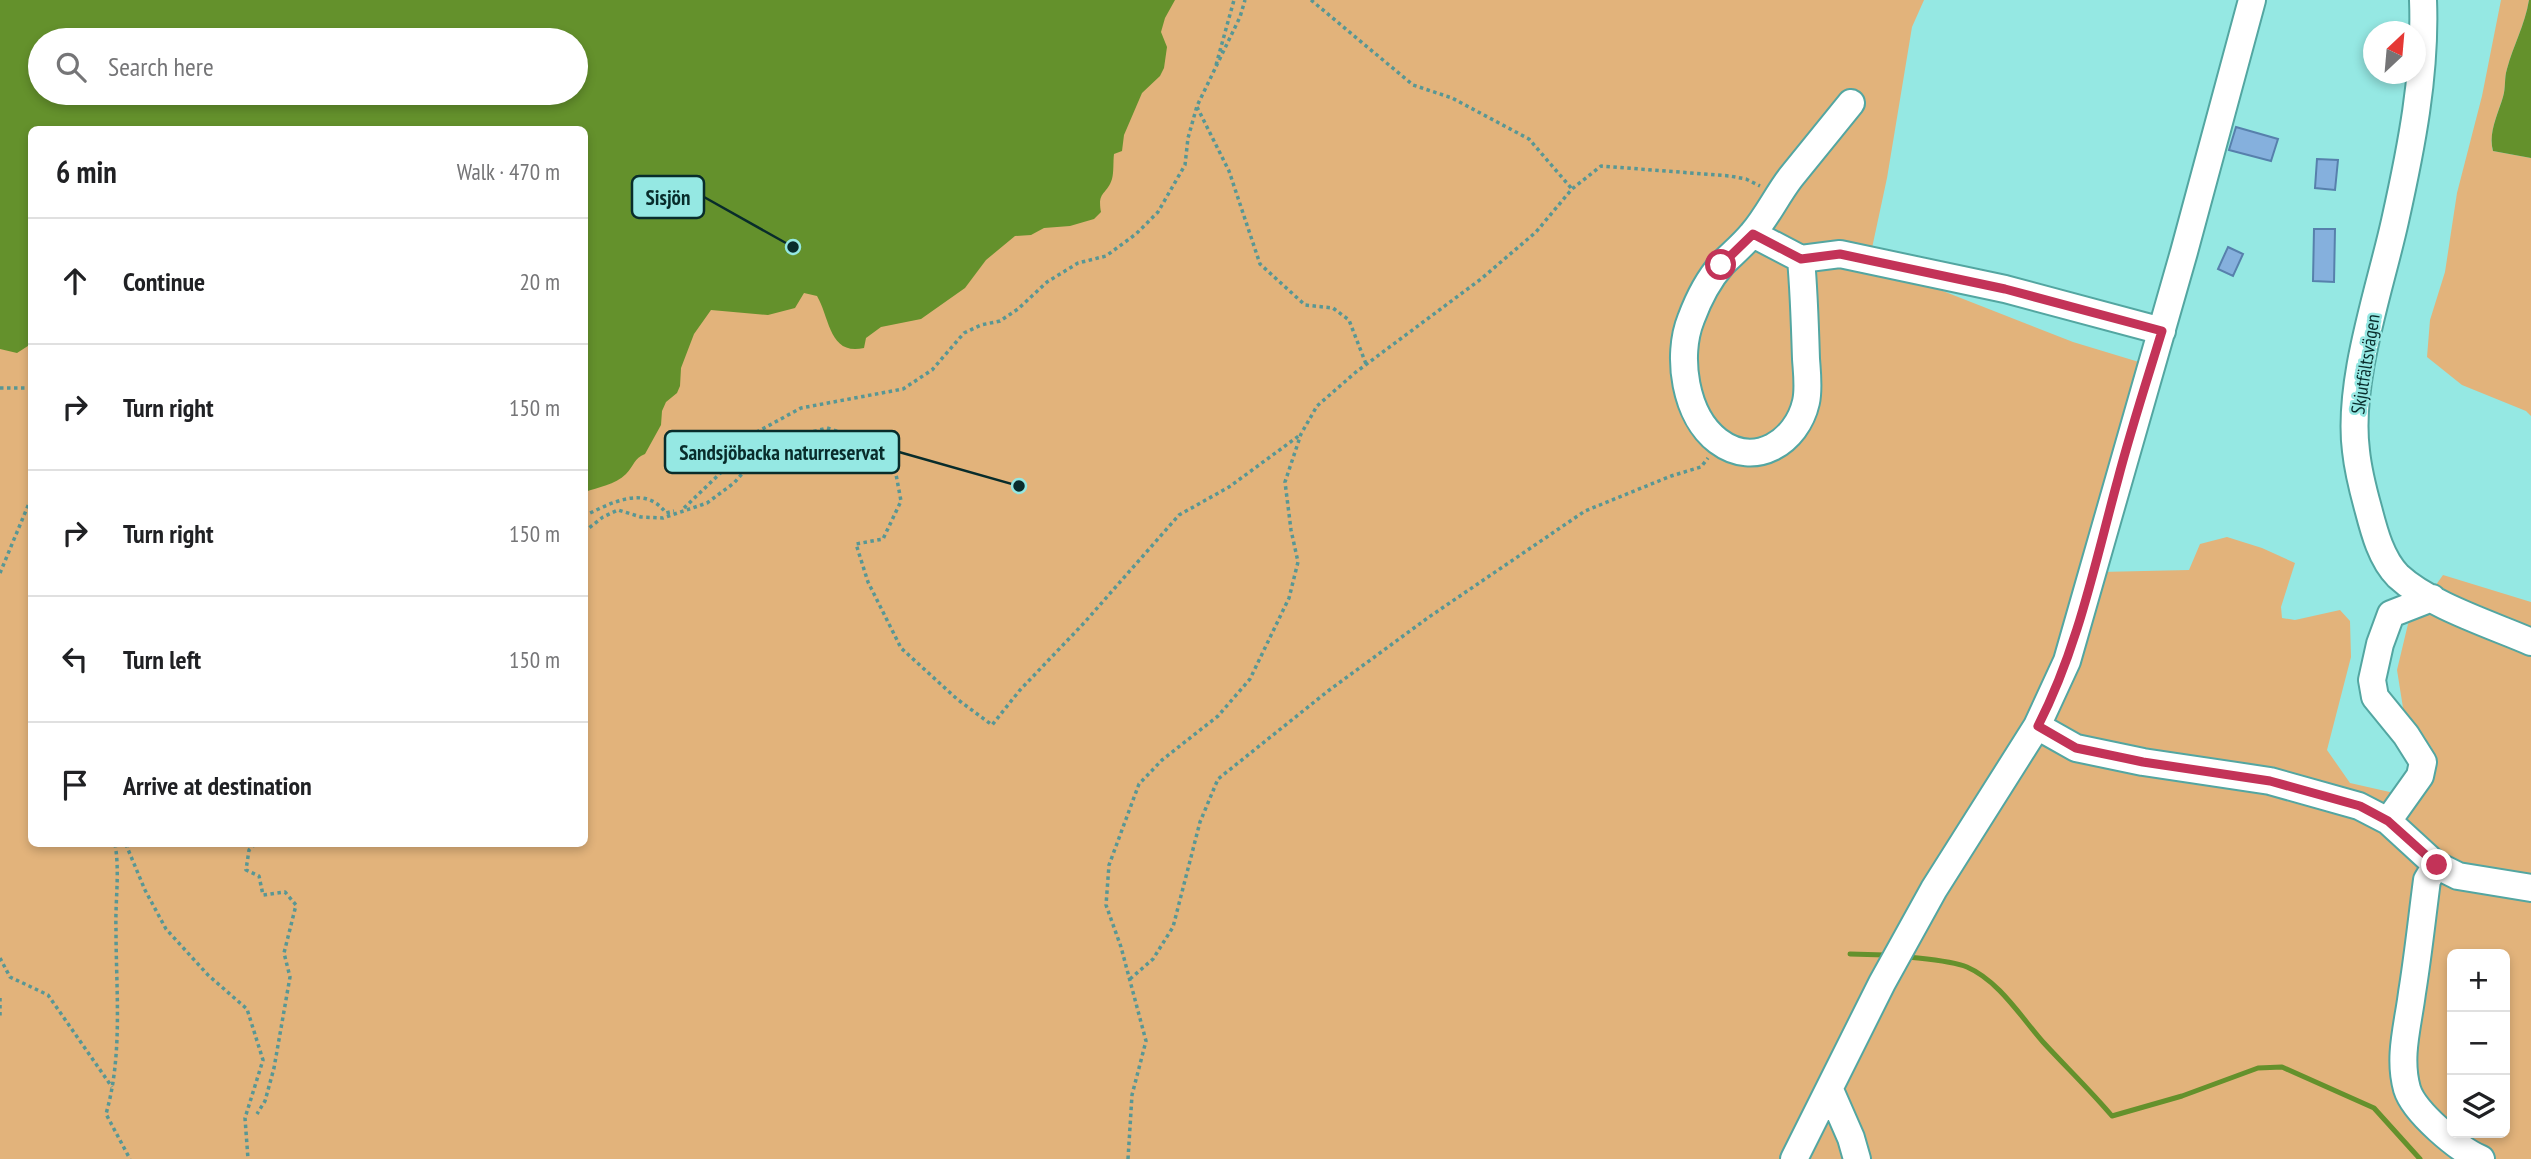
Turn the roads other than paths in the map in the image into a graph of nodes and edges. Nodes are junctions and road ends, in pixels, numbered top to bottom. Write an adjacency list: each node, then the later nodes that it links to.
1 (2252, 0): 6 (street)
2 (2423, 0): 7 (street, Skjutfältsvägen)
3 (1851, 103): 4 (street)
4 (1753, 234): 5 (street); 5 (street)
5 (1801, 259): 6 (street)
6 (2162, 331): 9 (street)
7 (2432, 598): 8 (street, Skjutfältsvägen); 10 (street)
8 (2531, 642)
9 (2038, 726): 10 (street); 13 (street)
10 (2388, 821): 11 (street)
11 (2437, 865): 12 (street); 16 (street)
12 (2531, 888)
13 (1830, 1090): 14 (street); 15 (street)
14 (1794, 1159)
15 (1857, 1159)
16 (2480, 1159)

